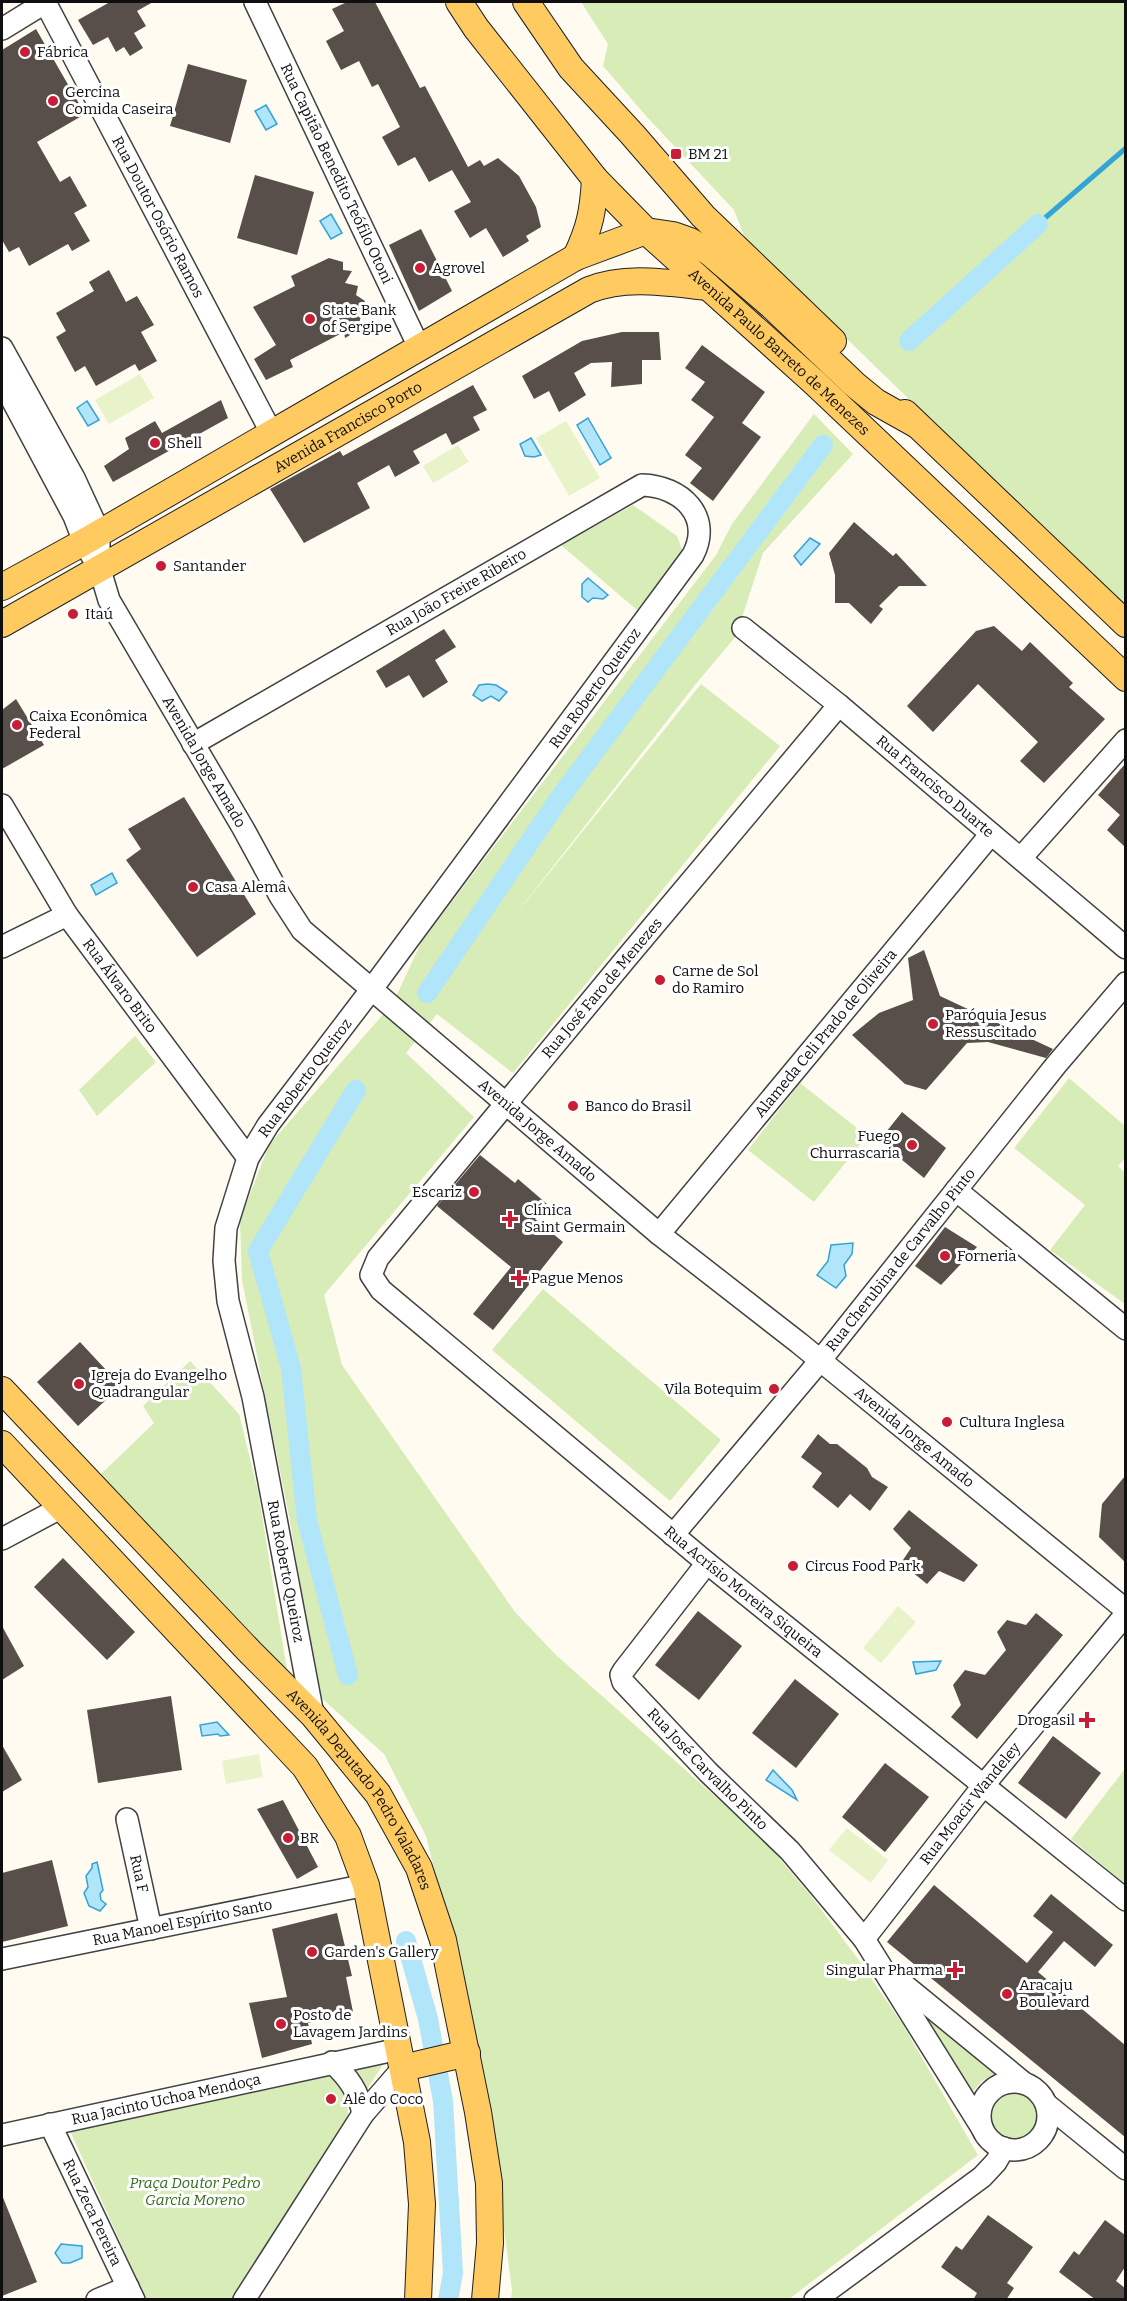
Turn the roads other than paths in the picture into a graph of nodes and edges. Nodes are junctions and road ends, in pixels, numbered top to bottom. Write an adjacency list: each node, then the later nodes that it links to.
1 (45, 2): 5 (street); 14 (street, Rua Doutor Osório Ramos)
2 (255, 2): 10 (street, Rua Capitão Benedito Teófilo Otoni)
3 (459, 2): 6 (main road, Avenida Paulo Barreto de Menezes)
4 (526, 2): 13 (main road)
5 (2, 29)
6 (595, 179): 7 (main road, Avenida Paulo Barreto de Menezes); 8 (main road)
7 (646, 231): 8 (main road); 9 (main road, Avenida Paulo Barreto de Menezes); 13 (main road)
8 (576, 257): 10 (main road)
9 (708, 287): 17 (main road, Avenida Francisco Porto); 22 (main road, Avenida Paulo Barreto de Menezes)
10 (419, 347): 14 (main road)
11 (2, 348): 15 (street)
12 (2, 381): 15 (street)
13 (917, 425): 20 (main road)
14 (271, 432): 15 (main road)
15 (91, 537): 17 (street, Avenida Jorge Amado); 18 (main road)
16 (699, 540): 25 (street, Rua João Freire Ribeiro); 33 (street, Rua Roberto Queiroz)
17 (100, 570): 19 (main road, Avenida Francisco Porto); 25 (street, Avenida Jorge Amado)
18 (2, 587)
19 (2, 624)
20 (1125, 624)
21 (743, 628): 23 (street, Rua Francisco Duarte)
22 (1125, 678)
23 (839, 705): 27 (street, Rua Francisco Duarte); 34 (street, Rua José Faro de Menezes)
24 (1125, 740): 28 (street)
25 (193, 744): 33 (street, Avenida Jorge Amado)
26 (2, 805): 29 (street, Rua Álvaro Brito)
27 (991, 834): 28 (street, Rua Francisco Duarte); 37 (street, Alameda Celi Prado de Oliveira)
28 (1021, 858): 31 (street, Rua Francisco Duarte)
29 (66, 915): 30 (street); 35 (street, Rua Álvaro Brito)
30 (2, 947)
31 (1125, 948)
32 (1125, 983): 36 (street, Rua Cherubina de Carvalho Pinto)
33 (371, 990): 34 (street, Avenida Jorge Amado); 35 (street, Rua Roberto Queiroz)
34 (507, 1103): 37 (street, Avenida Jorge Amado); 38 (street, Rua José Faro de Menezes)
35 (248, 1158): 52 (street, Rua Roberto Queiroz)
36 (956, 1190): 39 (street); 40 (street, Rua Cherubina de Carvalho Pinto)
37 (660, 1233): 40 (street, Avenida Jorge Amado)
38 (371, 1275): 47 (street, Rua Acrísio Moreira Siqueira)
39 (1125, 1329)
40 (819, 1362): 47 (street, Rua Cherubina de Carvalho Pinto); 51 (street, Avenida Jorge Amado)
41 (2, 1390): 42 (main road, Avenida Deputado Pedro Valadares)
42 (51, 1441): 44 (main road); 46 (main road, Avenida Deputado Pedro Valadares)
43 (2, 1444): 44 (main road, Avenida Deputado Pedro Valadares)
44 (19, 1463): 45 (main road, Avenida Deputado Pedro Valadares)
45 (62, 1507): 48 (street); 49 (main road, Avenida Deputado Pedro Valadares)
46 (136, 1531): 49 (main road); 52 (main road, Avenida Deputado Pedro Valadares)
47 (674, 1535): 50 (street, Rua Acrísio Moreira Siqueira)
48 (2, 1539)
49 (106, 1555): 55 (main road, Avenida Deputado Pedro Valadares)
50 (707, 1563): 53 (street, Rua Acrísio Moreira Siqueira); 58 (street, Rua José Carvalho Pinto)
51 (1125, 1612): 53 (street, Rua Moacir Wandeley)
52 (313, 1715): 61 (main road, Avenida Deputado Pedro Valadares)
53 (983, 1786): 56 (street, Rua Acrísio Moreira Siqueira); 58 (street, Rua Moacir Wandeley)
54 (127, 1819): 57 (street, Rua F)
55 (366, 1885): 57 (street, Rua Manoel Espírito Santo); 62 (main road, Avenida Deputado Pedro Valadares)
56 (1125, 1900)
57 (151, 1929): 59 (street, Rua Manoel Espírito Santo)
58 (864, 1939): 60 (street, Rua José Carvalho Pinto)
59 (2, 1959)
60 (885, 1970): 64 (street, Rua José Carvalho Pinto); 68 (street, Rua José Carvalho Pinto)
61 (458, 2055): 62 (main road); 76 (main road, Avenida Deputado Pedro Valadares)
62 (406, 2061): 63 (street, Rua Jacinto Uchoa Mendoça); 66 (street); 75 (main road, Avenida Deputado Pedro Valadares)
63 (332, 2062): 66 (street); 67 (street, Rua Jacinto Uchoa Mendoça)
64 (1024, 2084): 65 (street); 68 (street)
65 (1046, 2104): 70 (street); 71 (street)
66 (363, 2114): 74 (street)
67 (50, 2124): 69 (street, Rua Jacinto Uchoa Mendoça); 72 (street, Rua Zeca Pereira)
68 (982, 2128): 70 (street)
69 (2, 2135)
70 (1004, 2148): 77 (street)
71 (1125, 2169)
72 (131, 2293): 73 (street)
73 (97, 2300)
74 (244, 2300)
75 (418, 2300)
76 (485, 2300)
77 (815, 2300)

